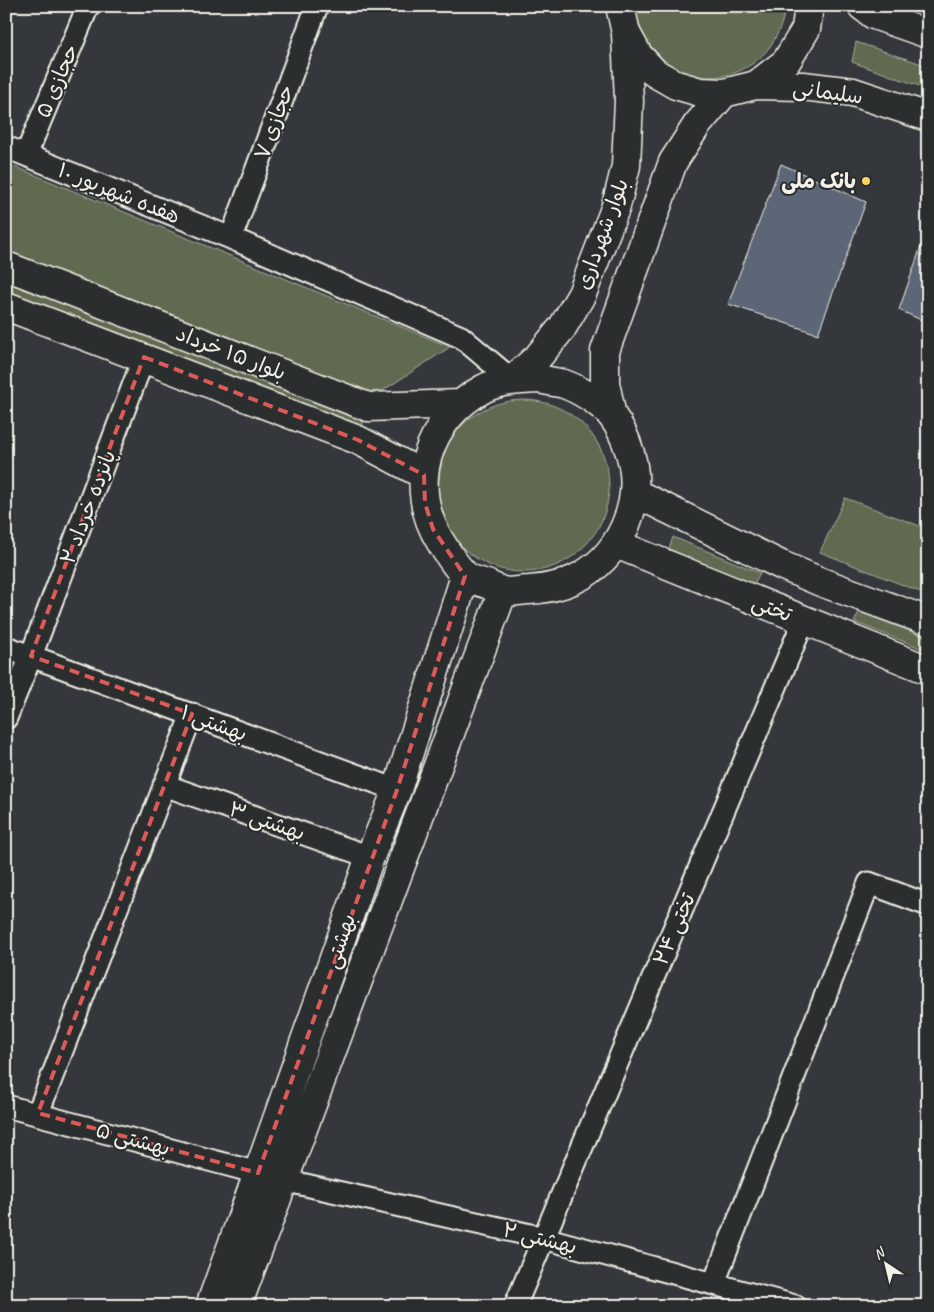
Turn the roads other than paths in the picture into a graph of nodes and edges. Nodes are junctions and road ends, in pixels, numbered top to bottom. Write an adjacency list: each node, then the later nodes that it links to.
1 (88, 6): 12 (street, حجازی ۵)
2 (317, 6): 13 (street, حجازی ۷)
3 (620, 6): 6 (main road)
4 (809, 6): 8 (main road)
5 (862, 6): 7 (main road)
6 (626, 33): 9 (main road); 17 (main road, بلوار شهرداری)
7 (928, 34)
8 (756, 84): 9 (main road); 10 (main road, سلیمانی)
9 (724, 93): 19 (main road, بلوار شهرداری)
10 (928, 117)
11 (6, 147): 12 (street, هفده شهریور ۱۰)
12 (26, 155): 13 (street, هفده شهریور ۱۰)
13 (231, 238): 17 (street, هفده شهریور ۱۰)
14 (6, 266): 18 (main road, بلوار ۱۵ خرداد)
15 (6, 306): 16 (main road, بلوار ۱۵ خرداد)
16 (144, 357): 20 (main road, بلوار ۱۵ خرداد); 29 (street, پانزده خرداد ۲)
17 (512, 380): 18 (main road); 19 (main road)
18 (461, 404): 20 (main road)
19 (612, 416): 21 (main road)
20 (424, 475): 23 (main road)
21 (635, 493): 22 (main road); 24 (main road, تختی)
22 (616, 544): 25 (main road); 26 (main road, تختی)
23 (466, 576): 25 (main road); 34 (main road, بهشتی)
24 (821, 582): 26 (main road); 27 (main road, تختی)
25 (503, 591): 39 (main road, بهشتی)
26 (804, 620): 30 (main road, تختی); 40 (street, تختی ۲۴)
27 (928, 621)
28 (6, 648): 29 (street)
29 (32, 656): 31 (street, بهشتی ۱); 32 (street, پانزده خرداد ۲)
30 (928, 670)
31 (192, 714): 33 (street); 34 (street, بهشتی ۱)
32 (6, 718)
33 (164, 785): 35 (street, بهشتی ۳); 38 (street)
34 (397, 790): 35 (main road, بهشتی)
35 (370, 857): 39 (main road, بهشتی)
36 (928, 905): 41 (street)
37 (6, 1106): 38 (street, بهشتی ۵)
38 (38, 1113): 39 (street, بهشتی ۵)
39 (271, 1176): 40 (street, بهشتی ۲); 43 (main road, بهشتی); 44 (main road, بهشتی)
40 (544, 1238): 41 (street, بهشتی ۲); 45 (street, تختی ۲۴)
41 (714, 1283): 42 (street, بهشتی ۲)
42 (764, 1302): 46 (street, بهشتی ۲)
43 (210, 1306)
44 (237, 1306)
45 (515, 1306)
46 (795, 1306)

